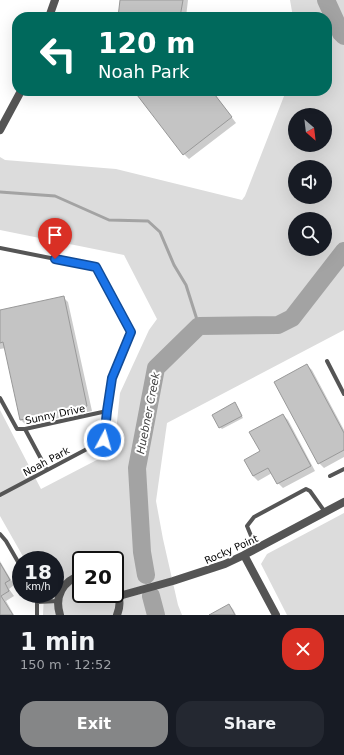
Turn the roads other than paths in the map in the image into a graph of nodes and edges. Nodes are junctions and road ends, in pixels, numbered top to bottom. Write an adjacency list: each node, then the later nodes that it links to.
1 (55, 0): 2 (street)
2 (51, 12)
3 (18, 96): 4 (street)
4 (0, 130)
5 (0, 248): 9 (lane, Noah Park)
6 (327, 360): 7 (lane)
7 (344, 394)
8 (0, 398): 10 (lane, Sunny Drive)
9 (107, 411): 10 (lane, Sunny Drive); 12 (lane, Noah Park)
10 (25, 429): 12 (lane)
11 (344, 468): 13 (lane)
12 (47, 470): 14 (lane, Noah Park)
13 (330, 476)
14 (0, 495)
15 (344, 502): 16 (street, Rocky Point)
16 (326, 512): 18 (street, Rocky Point); 18 (lane)
17 (0, 534): 19 (lane)
18 (257, 548): 20 (street, Rocky Point)
19 (12, 551)
20 (244, 555): 23 (street, Rocky Point); 30 (street)
21 (72, 578): 22 (street)
22 (64, 586)
23 (124, 590)
24 (37, 603): 27 (lane)
25 (58, 603): 28 (street)
26 (119, 603): 29 (street, Rocky Point)
27 (38, 615)
28 (60, 615)
29 (118, 615)
30 (276, 615)

